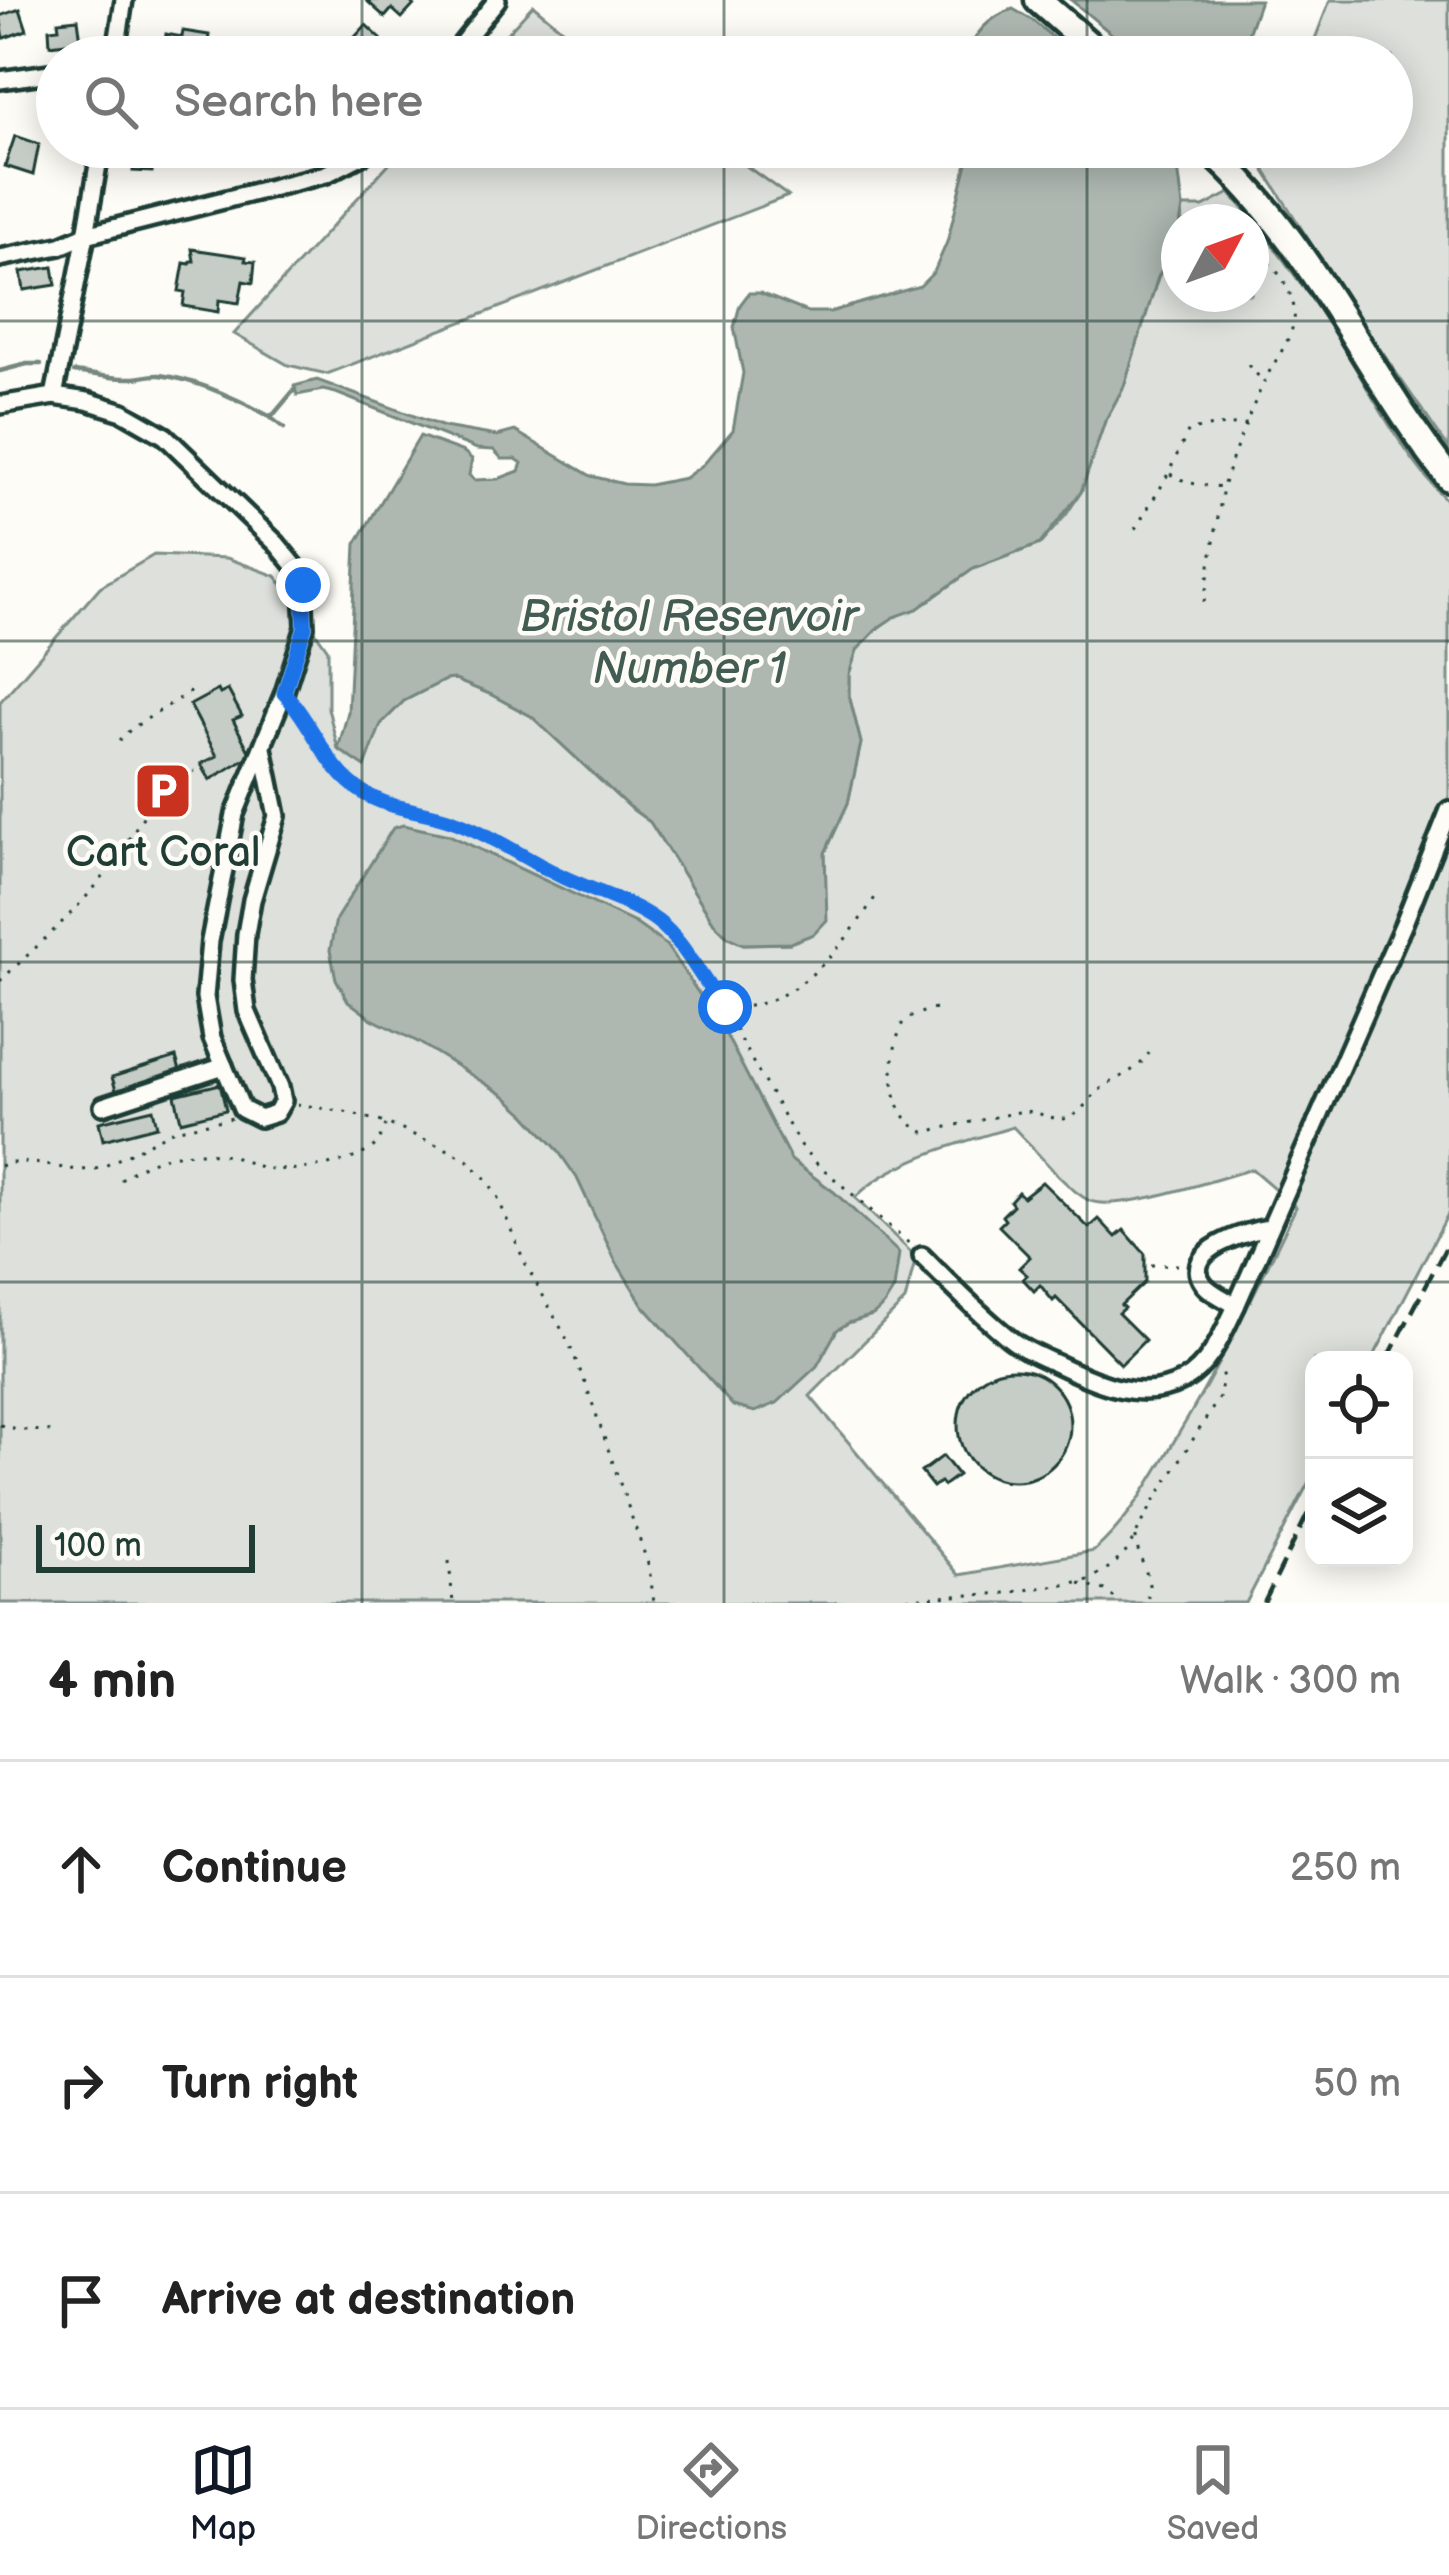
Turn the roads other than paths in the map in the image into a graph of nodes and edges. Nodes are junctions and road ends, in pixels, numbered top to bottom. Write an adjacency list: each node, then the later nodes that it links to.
1 (124, 0): 4 (street)
2 (497, 0): 5 (street)
3 (1038, 0): 6 (highway)
4 (118, 36)
5 (468, 36)
6 (1079, 36)
7 (36, 75): 8 (street)
8 (0, 80)
9 (97, 168): 12 (street)
10 (338, 168): 12 (street)
11 (1230, 168): 16 (highway)
12 (86, 235): 13 (street); 14 (street)
13 (0, 258)
14 (54, 396): 15 (street); 17 (street)
15 (0, 405)
16 (1449, 478)
17 (263, 748): 19 (street); 19 (street)
18 (1449, 810): 21 (street)
19 (224, 1066): 20 (street)
20 (103, 1106)
21 (1269, 1228): 23 (street); 23 (street)
22 (922, 1256): 23 (street)
23 (1236, 1306)

